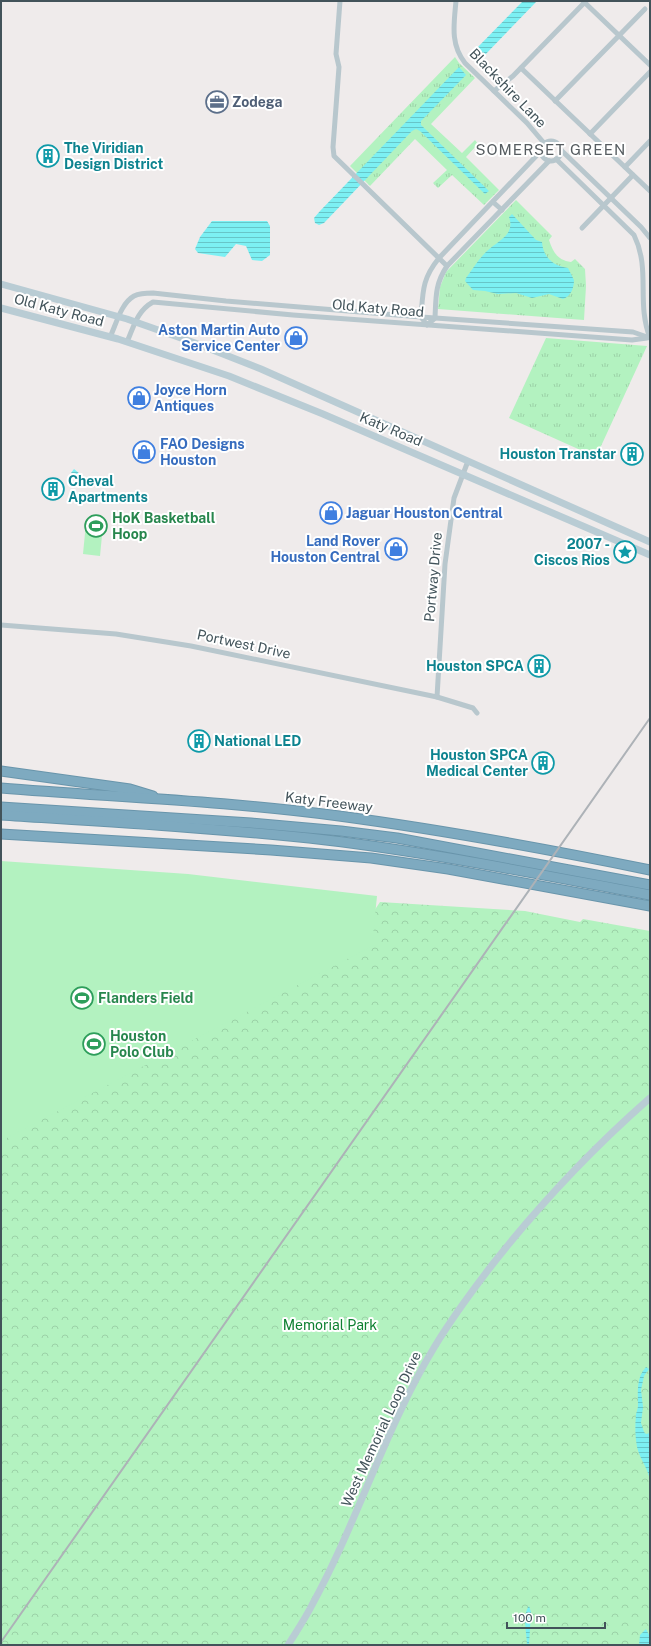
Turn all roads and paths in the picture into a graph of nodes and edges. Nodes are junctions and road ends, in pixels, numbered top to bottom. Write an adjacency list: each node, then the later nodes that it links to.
1 (340, 1): 28 (street)
2 (456, 1): 9 (street, Blackshire Lane)
3 (584, 2): 5 (street); 7 (street)
4 (645, 9): 5 (street)
5 (619, 36): 6 (street); 10 (street)
6 (650, 65)
7 (521, 68): 9 (street); 10 (street)
8 (650, 72): 11 (street)
9 (494, 91): 13 (street, Blackshire Lane)
10 (555, 101): 11 (street)
11 (590, 134): 18 (street)
12 (650, 141): 18 (street)
13 (544, 143): 14 (street); 15 (street)
14 (560, 150): 16 (street); 21 (street)
15 (540, 152): 17 (street); 22 (street)
16 (556, 160): 17 (street); 23 (street)
17 (549, 161): 24 (street)
18 (625, 167): 19 (street)
19 (633, 175): 20 (street); 21 (street)
20 (650, 191)
21 (611, 198): 23 (street); 26 (street)
22 (493, 202): 24 (street); 28 (street)
23 (604, 206): 25 (street); 27 (street)
24 (502, 210): 29 (street)
25 (582, 228)
26 (650, 238)
27 (646, 251)
28 (439, 258): 29 (street); 37 (street)
29 (448, 266): 38 (street)
30 (649, 283): 32 (street)
31 (1, 285): 36 (main road, Old Katy Road)
32 (649, 294): 45 (street)
33 (293, 306): 35 (street); 36 (street, Old Katy Road); 37 (street, Old Katy Road)
34 (1, 308): 44 (main road, Old Katy Road)
35 (293, 315): 40 (street, Old Katy Road); 41 (street, Old Katy Road)
36 (119, 317): 39 (main road, Old Katy Road); 44 (street, Old Katy Road)
37 (421, 317): 38 (street, Old Katy Road); 41 (street)
38 (435, 318): 41 (street); 42 (street, Old Katy Road)
39 (127, 319): 40 (main road, Katy Road)
40 (135, 322): 47 (street, Old Katy Road); 48 (main road, Katy Road)
41 (427, 325): 43 (street, Old Katy Road)
42 (541, 326): 43 (street); 45 (street, Old Katy Road)
43 (541, 334): 45 (street, Old Katy Road)
44 (110, 337): 46 (main road, Old Katy Road)
45 (650, 338)
46 (118, 339): 47 (main road, Katy Road)
47 (127, 342): 50 (main road, Katy Road)
48 (468, 461): 49 (main road, Katy Road); 50 (street, Portway Drive)
49 (494, 473): 51 (main road); 52 (main road, Katy Road)
50 (463, 474): 51 (main road, Katy Road); 57 (street, Portway Drive)
51 (489, 485): 53 (main road, Katy Road)
52 (583, 512): 53 (main road); 54 (main road, Katy Road)
53 (580, 525): 55 (main road, Katy Road)
54 (650, 542)
55 (650, 556)
56 (1, 625): 57 (street, Portwest Drive)
57 (437, 698): 58 (street, Portwest Drive)
58 (477, 713)
59 (1, 771): 61 (highway)
60 (1, 788): 61 (highway, Katy Freeway)
61 (168, 801): 65 (highway, Katy Freeway)
62 (1, 807): 66 (highway)
63 (1, 815): 67 (highway)
64 (1, 834): 68 (highway)
65 (650, 870)
66 (650, 885)
67 (650, 895)
68 (650, 906)
69 (650, 1098): 70 (main road, West Memorial Loop Drive)
70 (288, 1645)

